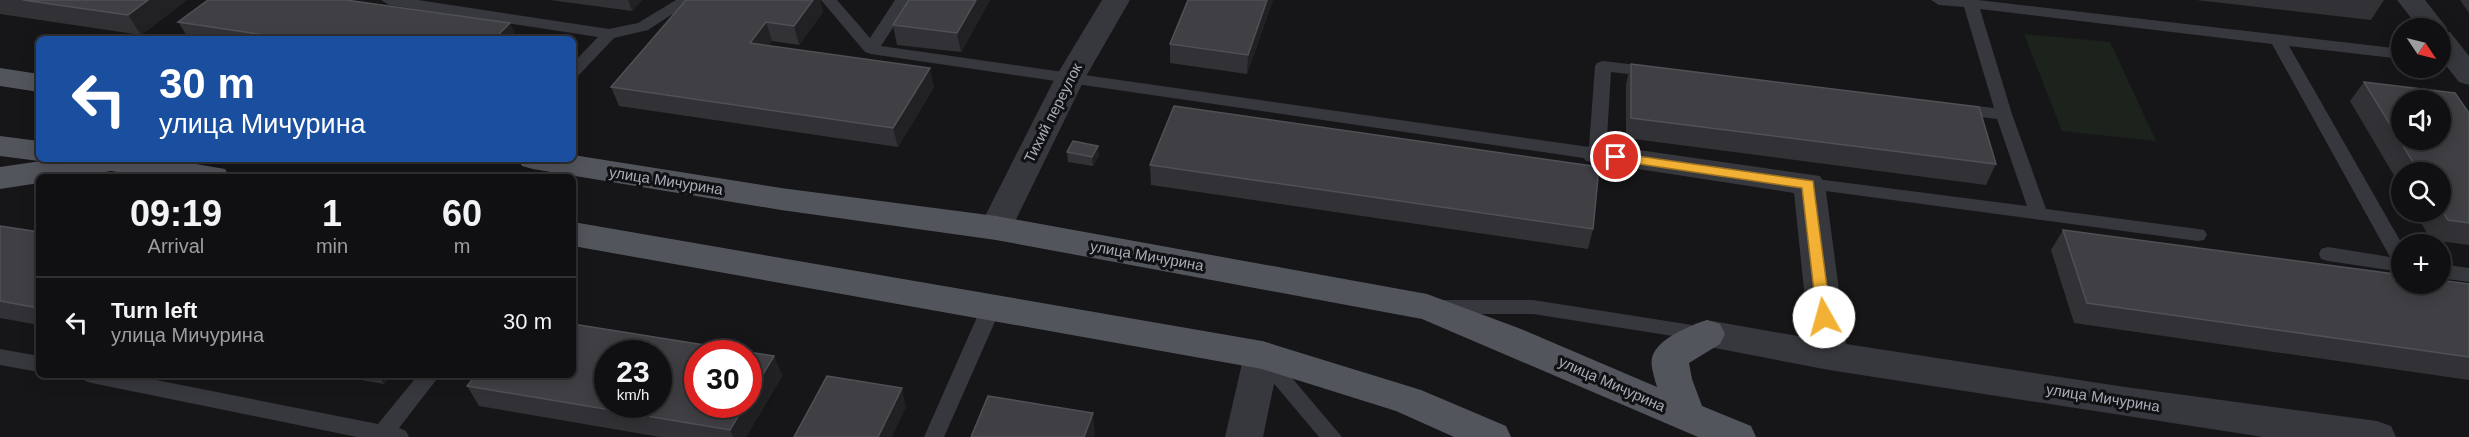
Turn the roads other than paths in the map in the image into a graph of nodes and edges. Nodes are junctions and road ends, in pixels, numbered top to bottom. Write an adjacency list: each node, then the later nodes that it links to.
1 (389, 0): 10 (lane)
2 (686, 0): 10 (lane)
3 (829, 0): 12 (lane)
4 (903, 0): 12 (lane)
5 (1116, 0): 17 (street, Тихий переулок)
6 (1939, 0): 8 (lane)
7 (2411, 0): 9 (street)
8 (1971, 4): 11 (lane); 20 (lane)
9 (2425, 18)
10 (609, 34): 14 (lane)
11 (2278, 40): 13 (lane); 34 (lane)
12 (871, 49): 17 (lane)
13 (2391, 53)
14 (576, 69)
15 (1674, 74): 23 (lane)
16 (0, 77): 18 (main road)
17 (1070, 78): 23 (lane); 31 (street, Тихий переулок)
18 (36, 83)
19 (1945, 107): 20 (lane)
20 (2004, 114): 30 (lane)
21 (0, 146): 22 (main road)
22 (36, 151)
23 (1597, 154): 29 (street)
24 (93, 162): 28 (main road)
25 (118, 162): 27 (main road)
26 (552, 162): 31 (main road, улица Мичурина)
27 (195, 174)
28 (0, 178)
29 (1809, 184): 30 (lane); 43 (street)
30 (2038, 214): 33 (lane)
31 (996, 228): 39 (main road, улица Мичурина)
32 (576, 235): 40 (main road)
33 (2198, 235)
34 (2391, 243)
35 (2328, 254): 36 (lane)
36 (2391, 262)
37 (2451, 273): 38 (lane)
38 (2469, 275)
39 (1427, 307): 41 (lane); 48 (main road, улица Мичурина)
40 (991, 308): 42 (main road); 50 (lane)
41 (1707, 334): 43 (street, улица Мичурина); 48 (main road)
42 (1262, 355): 51 (street); 52 (lane); 53 (main road)
43 (1828, 356): 55 (street, улица Мичурина)
44 (0, 357): 45 (lane)
45 (36, 363)
46 (107, 378): 49 (lane)
47 (428, 378): 49 (lane)
48 (1687, 416): 54 (main road, улица Мичурина)
49 (391, 436)
50 (934, 437)
51 (1244, 437)
52 (1332, 437)
53 (1492, 437)
54 (1737, 437)
55 (2377, 437)

